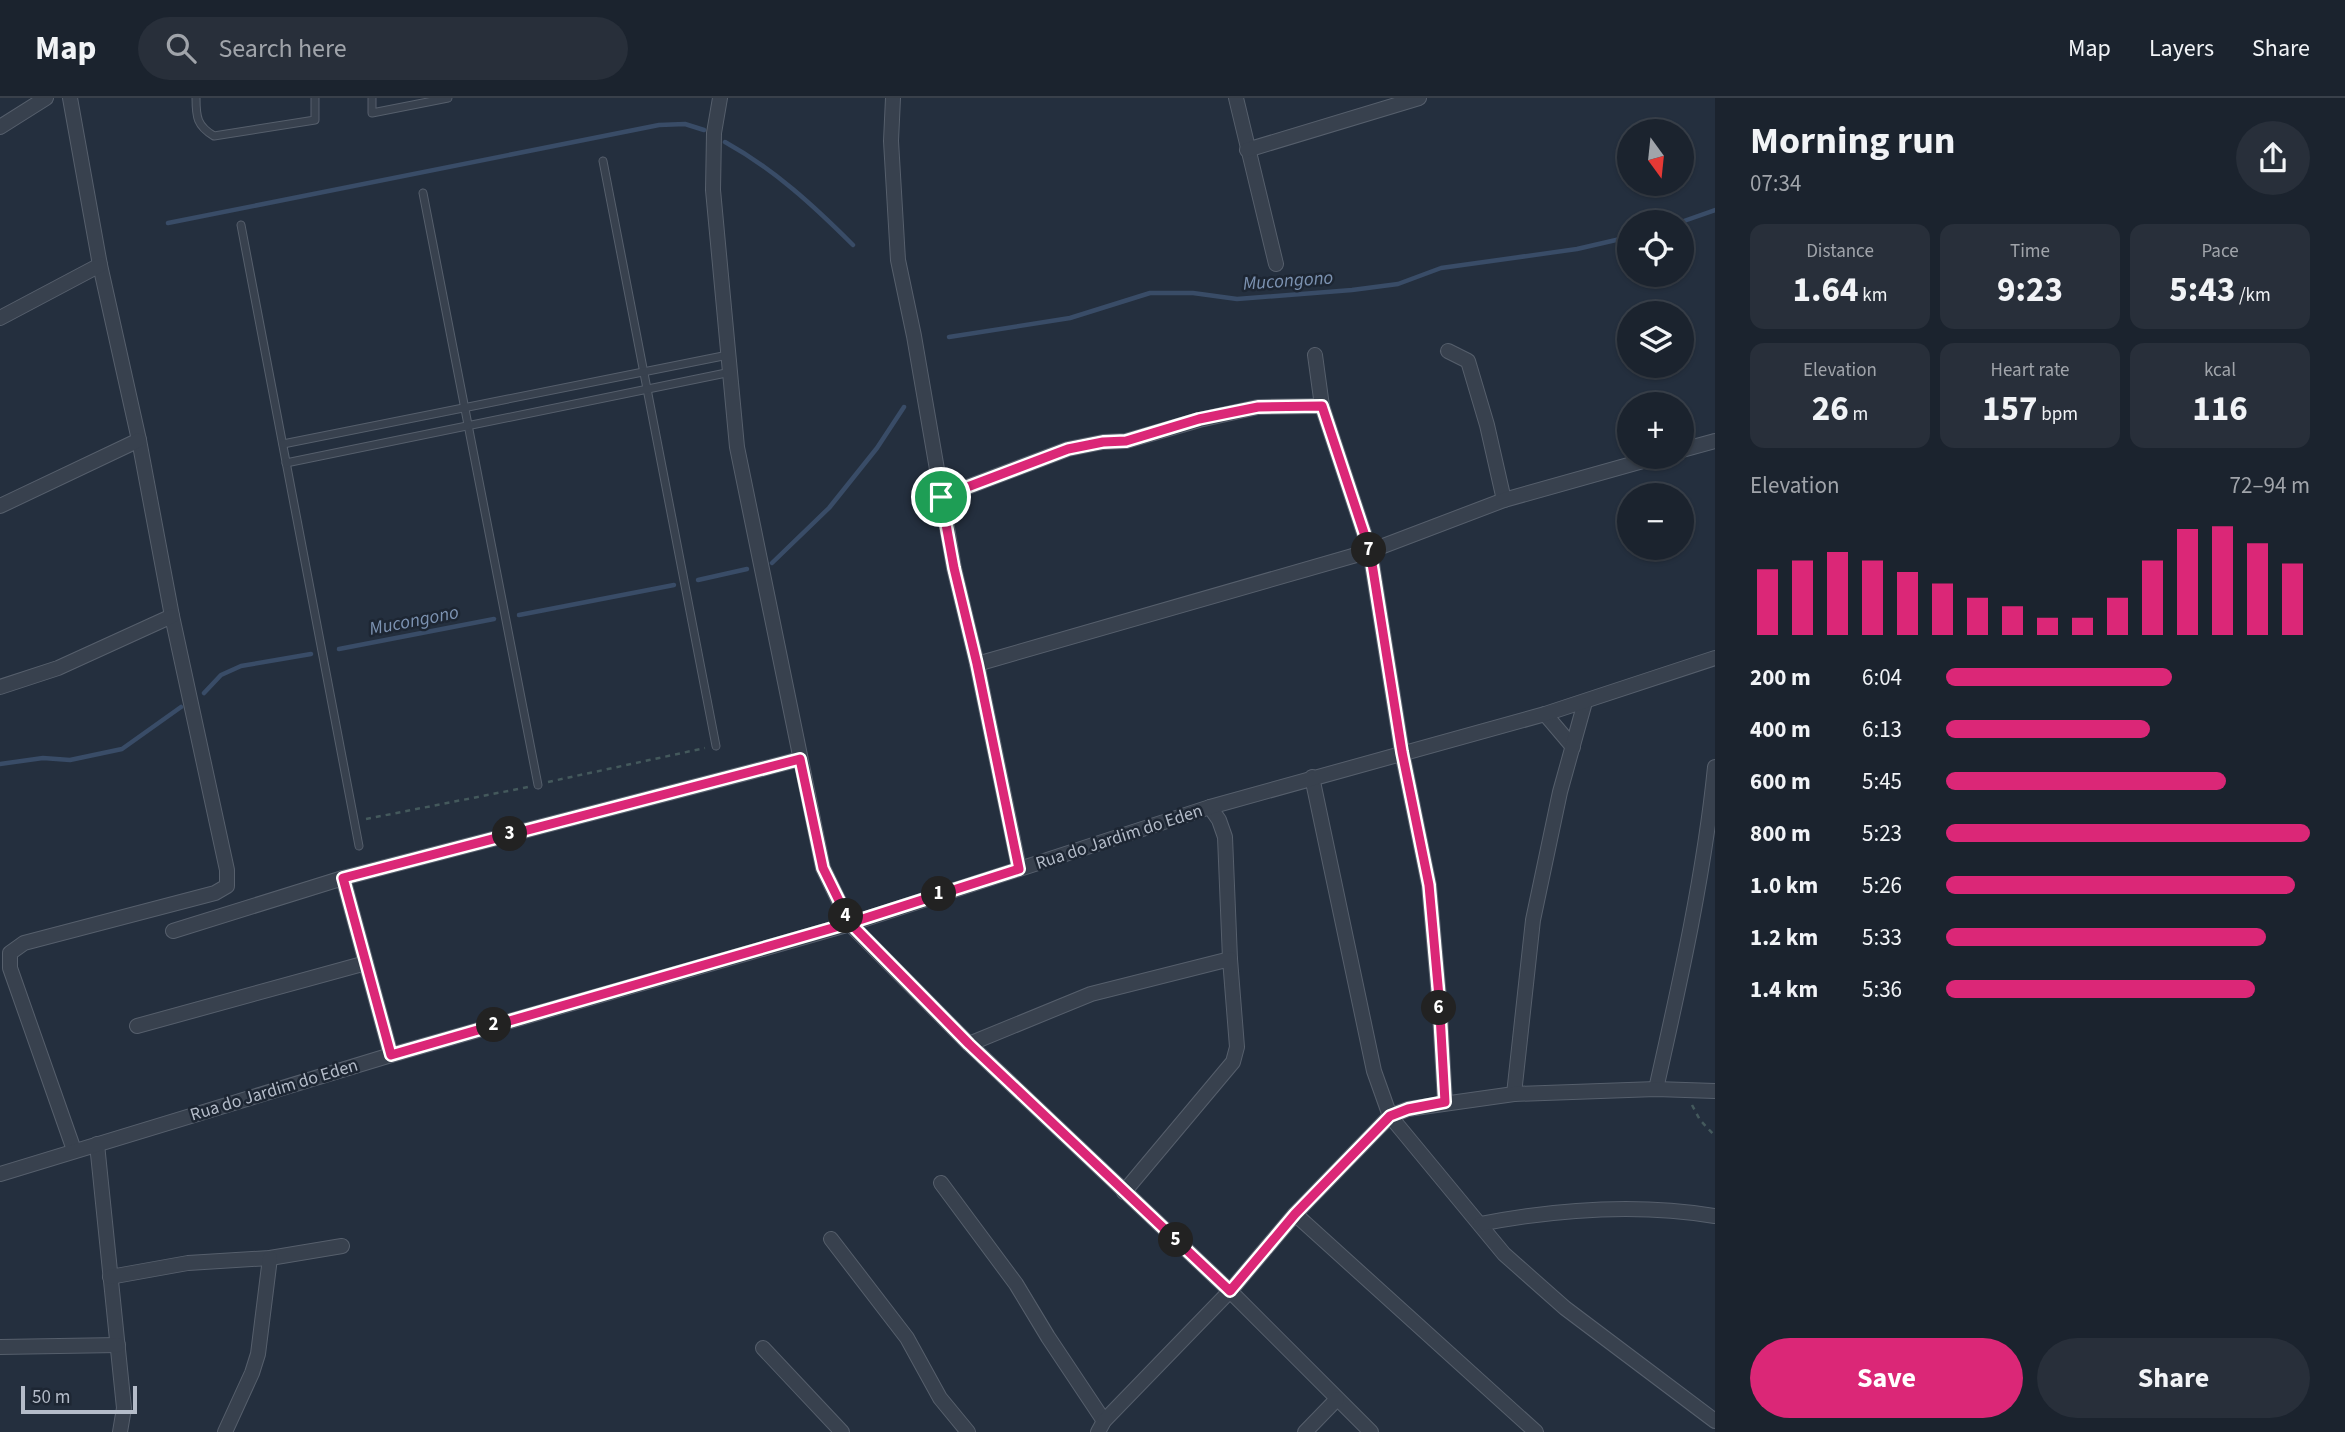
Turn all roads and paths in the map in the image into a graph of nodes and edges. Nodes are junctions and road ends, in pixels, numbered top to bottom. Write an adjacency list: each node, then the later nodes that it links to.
1 (46, 98): 11 (street)
2 (70, 98): 17 (street)
3 (196, 98): 4 (lane)
4 (315, 98)
5 (372, 98): 6 (lane)
6 (448, 98)
7 (720, 98): 20 (street)
8 (893, 98): 34 (street)
9 (1236, 98): 12 (street)
10 (1419, 98): 12 (street)
11 (0, 127)
12 (1247, 150): 16 (street)
13 (603, 161): 22 (lane)
14 (423, 193): 26 (lane)
15 (241, 225): 30 (lane)
16 (1276, 264)
17 (100, 265): 18 (street); 28 (street)
18 (0, 318)
19 (1448, 351): 35 (street)
20 (729, 355): 22 (lane); 23 (street)
21 (1315, 355): 25 (street)
22 (643, 372): 24 (lane); 26 (lane)
23 (731, 372): 24 (lane); 47 (street)
24 (647, 389): 27 (lane); 44 (lane)
25 (1322, 406): 34 (street); 37 (street)
26 (464, 407): 27 (lane); 30 (lane)
27 (468, 426): 32 (lane); 50 (lane)
28 (139, 440): 36 (street); 38 (street)
29 (1715, 441): 31 (street)
30 (283, 444): 32 (lane)
31 (1694, 447)
32 (286, 463): 52 (lane)
33 (1617, 468): 35 (street)
34 (941, 497): 40 (street)
35 (1504, 500): 37 (street)
36 (0, 506)
37 (1370, 551): 40 (street); 46 (street)
38 (172, 616): 41 (street); 70 (street)
39 (1715, 658): 42 (street, Rua do Jardim do Eden)
40 (977, 664): 53 (street)
41 (0, 687)
42 (1585, 702): 43 (street, Rua do Jardim do Eden); 45 (street)
43 (1545, 714): 45 (street); 46 (street, Rua do Jardim do Eden)
44 (716, 746)
45 (1573, 747): 65 (street)
46 (1402, 752): 49 (street, Rua do Jardim do Eden); 66 (street)
47 (800, 759): 54 (street); 55 (street)
48 (1715, 767): 62 (street)
49 (1312, 777): 51 (street, Rua do Jardim do Eden); 67 (street)
50 (538, 785)
51 (1210, 807): 53 (street, Rua do Jardim do Eden); 57 (street)
52 (359, 846)
53 (1019, 869): 55 (street, Rua do Jardim do Eden)
54 (343, 878): 56 (street); 58 (street)
55 (850, 923): 60 (street); 61 (street, Rua do Jardim do Eden)
56 (173, 931)
57 (1230, 959): 60 (street); 73 (street)
58 (366, 963): 59 (street); 61 (street)
59 (137, 1026)
60 (969, 1044): 73 (street)
61 (391, 1055): 69 (street, Rua do Jardim do Eden)
62 (1656, 1088): 63 (street); 65 (street)
63 (1685, 1091): 64 (street); 68 (path)
64 (1715, 1091)
65 (1514, 1094): 66 (street)
66 (1445, 1102): 67 (street)
67 (1390, 1116): 74 (street); 76 (street)
68 (1715, 1136)
69 (97, 1144): 70 (street, Rua do Jardim do Eden); 80 (street)
70 (74, 1150): 71 (street, Rua do Jardim do Eden)
71 (0, 1174)
72 (941, 1183): 87 (street)
73 (1124, 1192): 81 (street)
74 (1295, 1214): 81 (street); 94 (street)
75 (1715, 1216): 76 (street)
76 (1480, 1224): 86 (street)
77 (831, 1239): 91 (street)
78 (342, 1246): 79 (street)
79 (270, 1258): 80 (street); 89 (street)
80 (110, 1277): 82 (street)
81 (1230, 1291): 85 (street); 87 (street)
82 (118, 1345): 83 (street); 88 (street)
83 (0, 1347)
84 (763, 1348): 90 (street)
85 (1337, 1399): 92 (street); 93 (street)
86 (1715, 1421)
87 (1101, 1427)
88 (120, 1432)
89 (225, 1432)
90 (842, 1432)
91 (968, 1432)
92 (1305, 1432)
93 (1371, 1432)
94 (1536, 1432)

